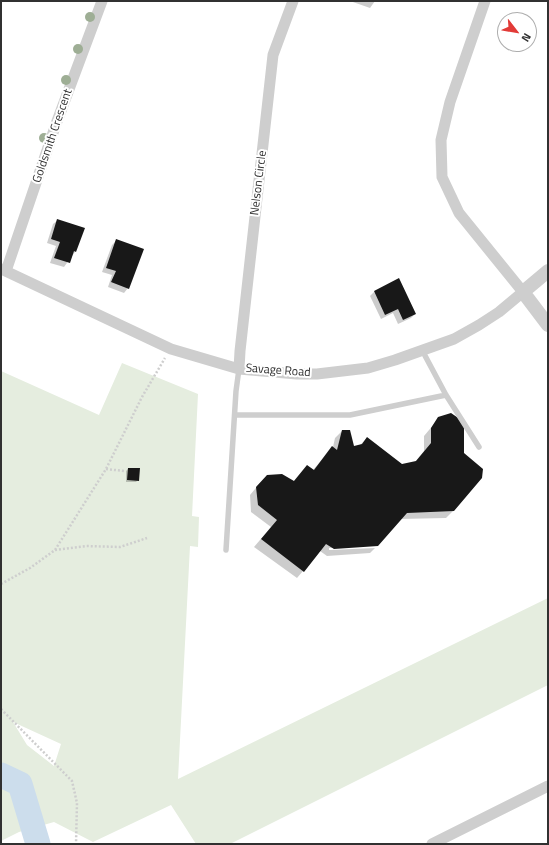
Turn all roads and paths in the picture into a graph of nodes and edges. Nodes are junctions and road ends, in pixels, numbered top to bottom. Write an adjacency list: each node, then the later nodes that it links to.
1 (102, 1): 4 (street, Goldsmith Crescent)
2 (293, 1): 10 (street, Nelson Circle)
3 (485, 1): 6 (street)
4 (4, 270): 8 (street, Savage Road)
5 (548, 272): 6 (street, Savage Road)
6 (523, 292): 7 (street); 9 (street, Savage Road)
7 (548, 325)
8 (171, 349): 10 (street, Savage Road); 14 (path)
9 (422, 350): 10 (street, Savage Road); 11 (lane)
10 (239, 369): 12 (lane)
11 (446, 395): 12 (lane); 13 (lane)
12 (235, 415): 18 (lane)
13 (479, 448)
14 (106, 469): 15 (path); 17 (path)
15 (124, 471)
16 (147, 538): 17 (path)
17 (55, 550): 19 (path)
18 (226, 550)
19 (1, 584)
20 (1, 709): 22 (path)
21 (548, 786): 23 (street)
22 (76, 844)
23 (432, 844)

